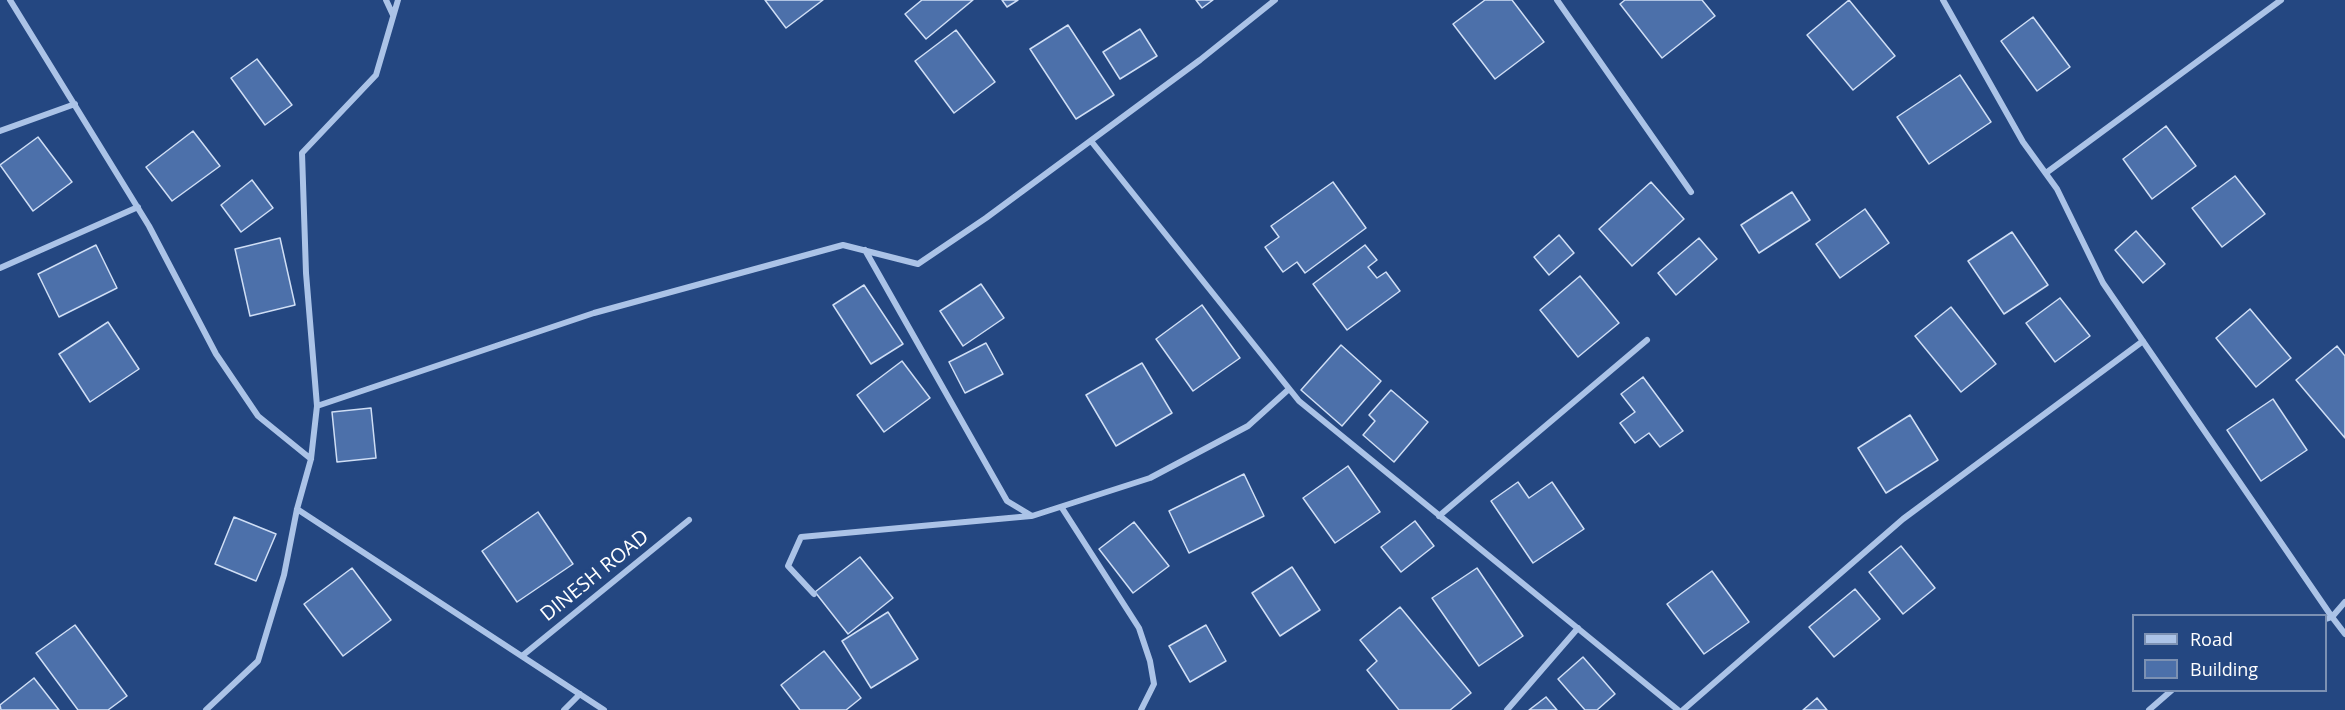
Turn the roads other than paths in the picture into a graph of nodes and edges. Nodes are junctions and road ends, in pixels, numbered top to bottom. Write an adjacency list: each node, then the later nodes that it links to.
1 (10, 0): 9 (street)
2 (386, 0): 8 (street)
3 (398, 0): 8 (street)
4 (1275, 0): 11 (street)
5 (1557, 0): 13 (street)
6 (1943, 0): 12 (street)
7 (2281, 0): 12 (street)
8 (394, 16): 20 (street)
9 (75, 104): 10 (street); 14 (street)
10 (0, 131)
11 (1091, 141): 15 (street); 19 (street)
12 (2046, 173): 18 (street)
13 (1690, 192)
14 (138, 207): 16 (street); 21 (street)
15 (865, 250): 20 (street); 24 (street)
16 (0, 268)
17 (1647, 340): 25 (street)
18 (2143, 341): 29 (street); 42 (street)
19 (1288, 389): 22 (street); 25 (street)
20 (317, 406): 21 (street)
21 (311, 459): 23 (street)
22 (1062, 508): 24 (street); 39 (street)
23 (297, 509): 33 (street); 36 (street)
24 (1032, 516): 27 (street)
25 (1439, 516): 31 (street)
26 (689, 520): 33 (street, DINESH ROAD)
27 (814, 594)
28 (2345, 602): 30 (street)
29 (2325, 614)
30 (2328, 618): 32 (street)
31 (1578, 628): 40 (street); 41 (street)
32 (2345, 634)
33 (522, 656): 35 (street)
34 (2170, 692): 43 (street)
35 (580, 694): 37 (street); 38 (street)
36 (206, 710)
37 (564, 710)
38 (604, 710)
39 (1141, 710)
40 (1507, 710)
41 (1678, 710)
42 (1683, 710)
43 (2149, 710)

